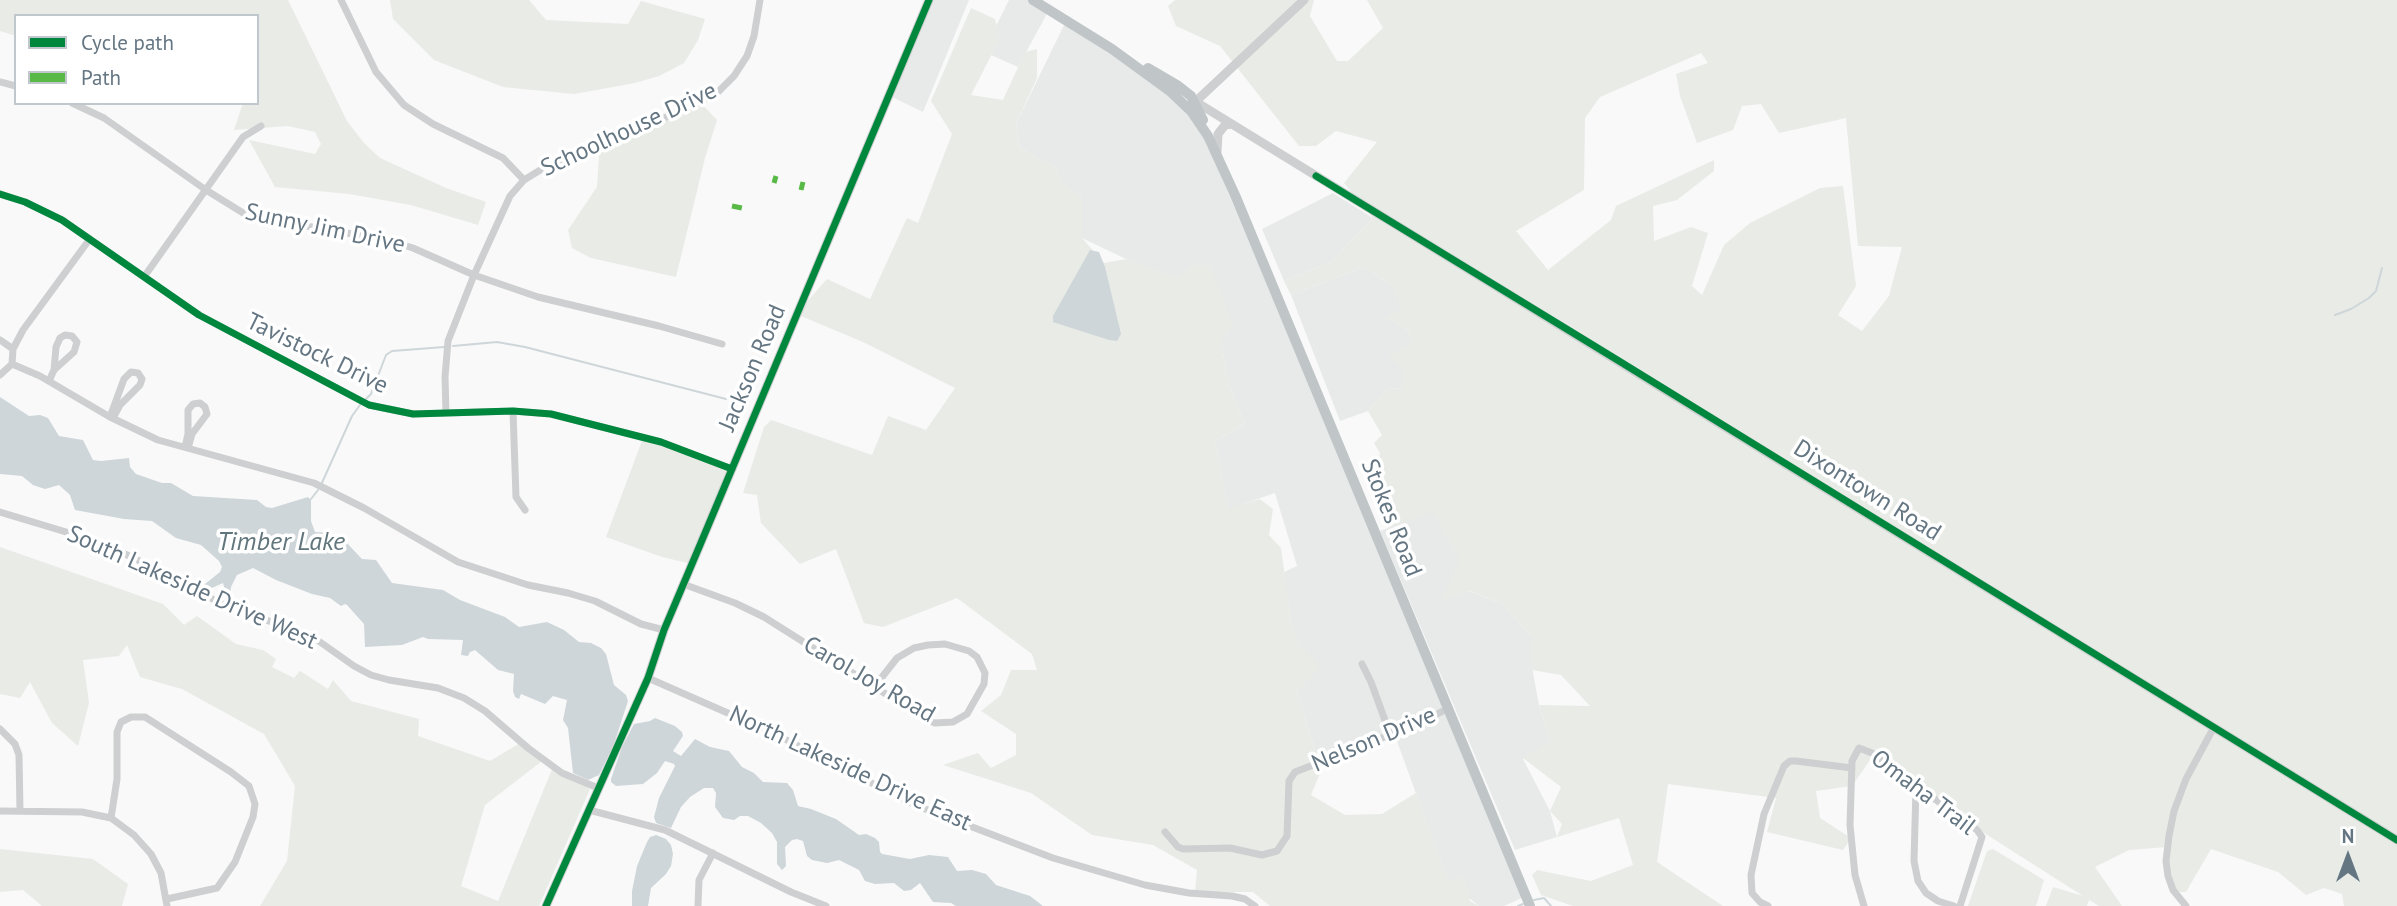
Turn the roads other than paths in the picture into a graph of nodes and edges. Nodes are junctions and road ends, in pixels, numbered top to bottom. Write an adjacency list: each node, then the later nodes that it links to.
1 (341, 0): 12 (street)
2 (760, 0): 12 (street, Schoolhouse Drive)
3 (929, 0): 29 (street, Jackson Road)
4 (1033, 0): 6 (main road)
5 (1304, 0): 8 (street)
6 (1112, 49): 8 (main road); 8 (main road)
7 (76, 105): 13 (street, Sunny Jim Drive)
8 (1192, 105): 9 (street, Dixontown Road); 11 (main road, Stokes Road)
9 (1232, 124): 11 (street); 38 (street, Dixontown Road)
10 (261, 126): 13 (street)
11 (1219, 158): 37 (main road, Stokes Road)
12 (524, 180): 16 (street, Schoolhouse Drive)
13 (206, 190): 16 (street, Sunny Jim Drive); 17 (street)
14 (0, 194): 15 (street, Tavistock Drive)
15 (89, 240): 17 (street, Tavistock Drive); 20 (street)
16 (474, 275): 19 (street, Sunny Jim Drive); 26 (street, Schoolhouse Drive)
17 (144, 277): 26 (street, Tavistock Drive)
18 (0, 340): 20 (street)
19 (722, 344)
20 (13, 349): 21 (street)
21 (12, 364): 23 (street); 24 (street)
22 (54, 370): 22 (street); 24 (street)
23 (0, 375)
24 (49, 381): 27 (street)
25 (513, 411): 26 (street, Tavistock Drive); 29 (street, Tavistock Drive); 30 (street)
26 (446, 413)
27 (112, 417): 27 (street); 28 (street)
28 (186, 448): 28 (street); 33 (street)
29 (732, 469): 32 (street, Jackson Road)
30 (525, 510)
31 (0, 512): 43 (street, South Lakeside Drive West)
32 (684, 584): 33 (street, Jackson Road); 36 (street, Carol Joy Road)
33 (664, 631): 35 (street, Jackson Road)
34 (1362, 664): 40 (street)
35 (648, 678): 43 (street, Jackson Road); 55 (street, North Lakeside Drive East)
36 (875, 686): 36 (street, Carol Joy Road)
37 (1447, 709): 40 (street, Nelson Drive); 56 (main road, Stokes Road)
38 (2214, 727): 49 (street, Dixontown Road); 61 (street)
39 (0, 729): 46 (street)
40 (1390, 734): 48 (street, Nelson Drive)
41 (1852, 768): 42 (street, Omaha Trail); 57 (street); 58 (street)
42 (1916, 787): 59 (street); 60 (street, Omaha Trail)
43 (598, 788): 44 (street, Jackson Road)
44 (589, 810): 50 (street); 52 (street, Jackson Road)
45 (0, 811): 46 (street)
46 (20, 811): 47 (street)
47 (111, 818): 51 (street); 51 (street)
48 (1165, 832)
49 (2397, 840)
50 (713, 853): 53 (street); 54 (street)
51 (167, 902)
52 (546, 906)
53 (698, 906)
54 (826, 906)
55 (1255, 906)
56 (1530, 906)
57 (1768, 906)
58 (1864, 906)
59 (1954, 906)
60 (1961, 906)
61 (2186, 906)

